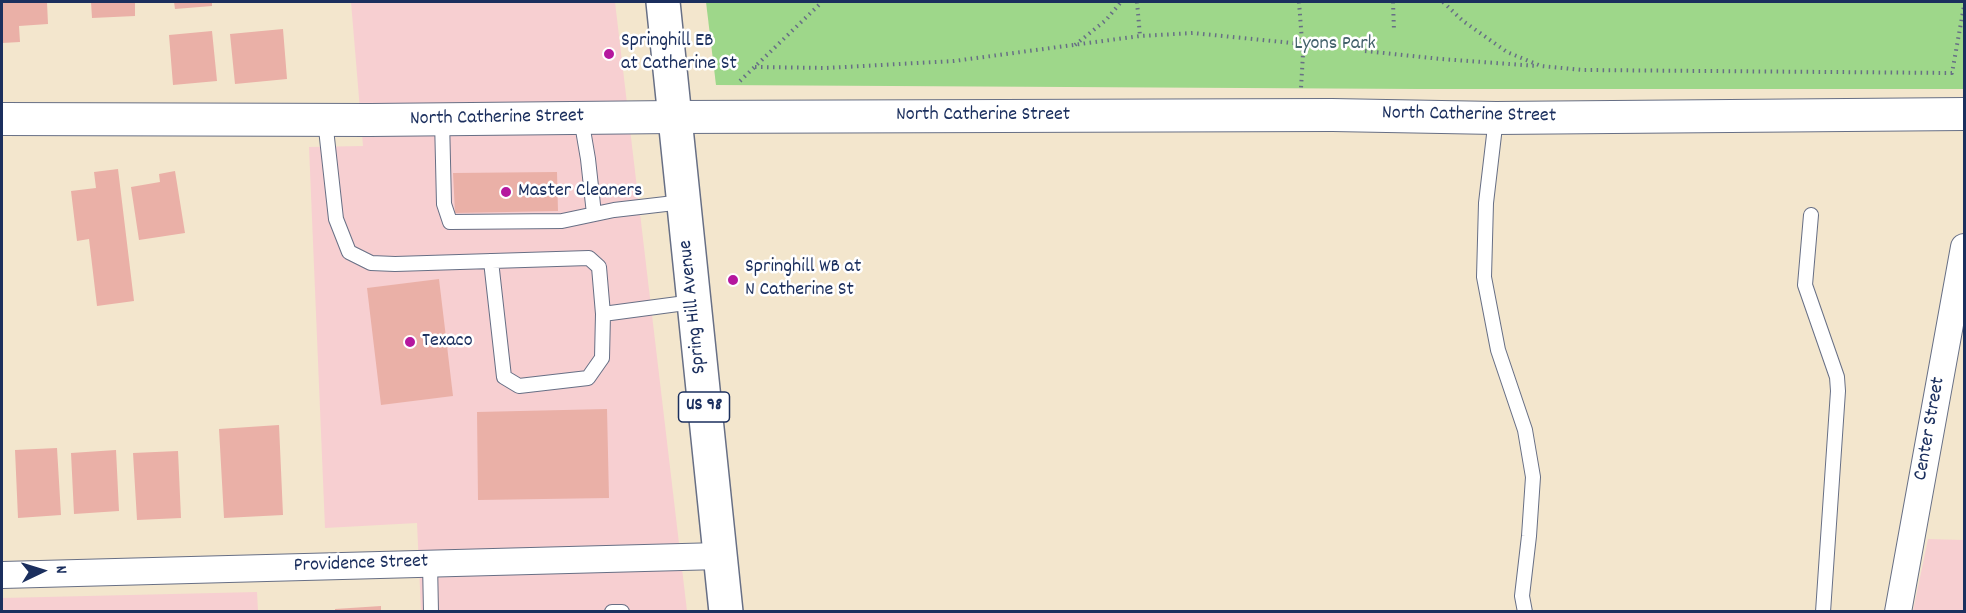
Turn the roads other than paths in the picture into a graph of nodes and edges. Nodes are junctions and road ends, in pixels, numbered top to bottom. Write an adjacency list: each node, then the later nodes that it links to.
1 (663, 2): 3 (main road, Spring Hill Avenue / US 98)
2 (1965, 114): 5 (street, North Catherine Street)
3 (675, 117): 4 (street, North Catherine Street); 5 (street, North Catherine Street); 9 (main road, Spring Hill Avenue / US 98)
4 (581, 118): 7 (street, North Catherine Street); 10 (lane)
5 (1496, 118): 23 (lane)
6 (2, 119): 8 (street, North Catherine Street)
7 (442, 119): 8 (street, North Catherine Street); 10 (lane)
8 (325, 120): 13 (lane)
9 (683, 201): 10 (lane); 14 (main road, Spring Hill Avenue / US 98)
10 (594, 214)
11 (1811, 215): 24 (lane)
12 (1965, 247): 25 (street, Center Street)
13 (491, 261): 15 (lane); 15 (lane)
14 (693, 302): 15 (lane); 16 (main road, Spring Hill Avenue / US 98)
15 (603, 314)
16 (720, 556): 17 (street, Providence Street); 22 (main road, Spring Hill Avenue / US 98)
17 (430, 563): 18 (street, Providence Street); 19 (lane)
18 (2, 575)
19 (431, 612)
20 (612, 612): 21 (lane)
21 (622, 612)
22 (726, 612)
23 (1525, 612)
24 (1823, 612)
25 (1898, 612)

